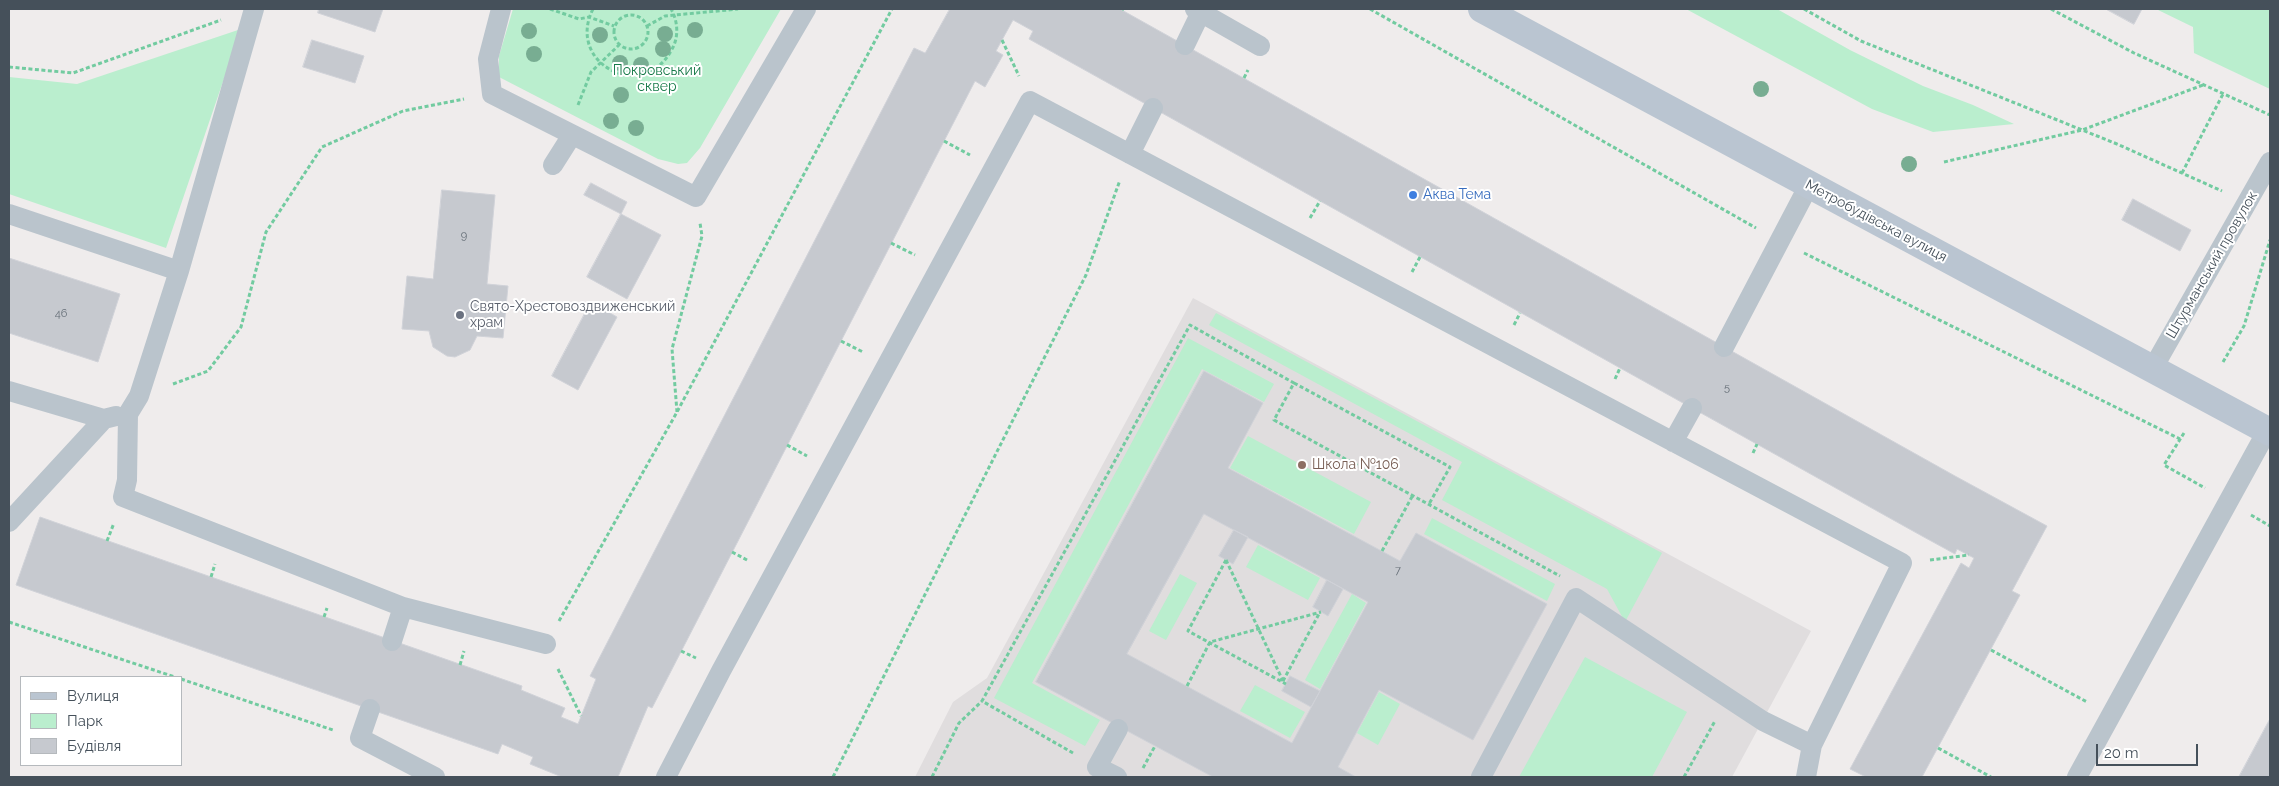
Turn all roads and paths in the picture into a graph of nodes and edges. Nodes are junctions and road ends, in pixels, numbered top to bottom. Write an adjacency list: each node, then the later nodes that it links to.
1 (254, 9): 44 (lane)
2 (501, 9): 26 (lane)
3 (550, 9): 12 (path)
4 (593, 9): 15 (path)
5 (671, 9): 14 (path)
6 (738, 9): 14 (path)
7 (806, 9): 40 (lane)
8 (892, 9): 52 (path)
9 (1482, 9): 39 (main road, Метробудівська вулиця)
10 (1804, 9): 32 (path)
11 (2051, 9): 25 (path)
12 (557, 10): 15 (path)
13 (1198, 10): 21 (lane); 22 (lane)
14 (674, 15): 18 (path); 23 (path)
15 (589, 17): 17 (path); 23 (path)
16 (223, 19): 24 (path)
17 (614, 26): 18 (path); 20 (path)
18 (647, 26): 20 (path)
19 (1002, 40): 28 (path)
20 (619, 45): 23 (path)
21 (1184, 45)
22 (1260, 46)
23 (600, 63): 30 (path)
24 (9, 68)
25 (2203, 85): 27 (path); 32 (path)
26 (492, 94): 33 (lane); 50 (path)
27 (2223, 94): 31 (path); 38 (path)
28 (1030, 101): 34 (lane); 90 (lane)
29 (1153, 108): 34 (lane)
30 (576, 109)
31 (2270, 115)
32 (2082, 130): 35 (path); 38 (path)
33 (572, 135): 37 (lane); 40 (lane)
34 (1130, 154): 57 (lane); 91 (path)
35 (1944, 162)
36 (2270, 162): 41 (lane, Штурманський провулок)
37 (553, 165)
38 (2182, 173): 41 (path)
39 (1809, 185): 45 (lane); 47 (main road, Метробудівська вулиця)
40 (696, 198): 52 (path)
41 (2247, 202): 47 (lane, Штурманський провулок)
42 (9, 214): 44 (lane)
43 (2270, 240): 46 (path)
44 (179, 271): 50 (lane)
45 (1724, 347)
46 (2224, 362)
47 (2153, 368): 55 (main road, Метробудівська вулиця)
48 (1294, 383): 58 (path); 60 (path); 78 (path)
49 (9, 391): 54 (lane)
50 (139, 396): 53 (lane)
51 (1692, 408): 57 (lane)
52 (677, 412): 71 (path)
53 (128, 414): 54 (lane); 66 (lane)
54 (104, 419): 61 (lane)
55 (2269, 432): 59 (lane)
56 (2184, 433): 59 (path)
57 (1674, 442): 64 (lane)
58 (1413, 495): 60 (path); 62 (path)
59 (2228, 502): 80 (lane)
60 (1430, 504): 65 (path)
61 (9, 522)
62 (1382, 551)
63 (1969, 555): 64 (path)
64 (1902, 563): 84 (lane)
65 (1576, 598): 77 (lane); 94 (lane)
66 (403, 607): 69 (lane); 71 (lane)
67 (9, 622): 73 (path)
68 (1258, 629): 70 (path); 70 (path); 75 (path); 75 (path)
69 (392, 640)
70 (1210, 642): 75 (path); 76 (path)
71 (546, 644): 81 (path)
72 (1991, 650): 80 (path)
73 (172, 676)
74 (182, 680): 83 (path)
75 (1285, 683)
76 (1187, 686)
77 (1727, 698): 84 (lane); 95 (path)
78 (982, 701): 87 (path); 92 (path)
79 (370, 709): 83 (lane)
80 (2110, 715): 98 (lane)
81 (580, 716)
82 (1118, 729): 87 (lane)
83 (360, 738): 89 (lane)
84 (1812, 745): 96 (lane)
85 (1155, 746): 88 (path)
86 (1938, 748): 97 (path)
87 (1097, 766): 93 (lane)
88 (1142, 770)
89 (435, 777)
90 (666, 777)
91 (833, 777)
92 (932, 777)
93 (1117, 777)
94 (1480, 777)
95 (1684, 777)
96 (1806, 777)
97 (1991, 777)
98 (2077, 777)

